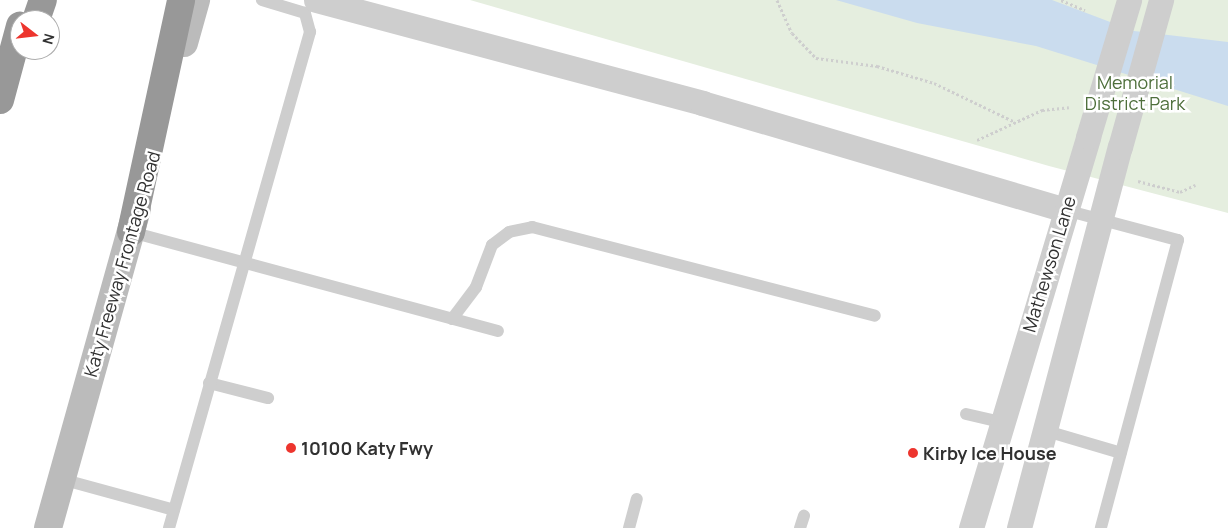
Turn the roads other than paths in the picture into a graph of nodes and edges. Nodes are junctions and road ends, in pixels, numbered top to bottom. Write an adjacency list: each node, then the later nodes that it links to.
1 (181, 0): 13 (highway)
2 (196, 0): 13 (main road, Katy Freeway Frontage Road)
3 (262, 0): 6 (lane)
4 (1129, 0): 11 (street, Mathewson Lane, bridge)
5 (1160, 0): 12 (street, Mathewson Lane, bridge)
6 (311, 4): 11 (street); 14 (lane)
7 (11, 60): 9 (highway)
8 (21, 60): 10 (highway)
9 (0, 100)
10 (0, 119)
11 (1066, 210): 12 (lane); 21 (street, Mathewson Lane)
12 (1100, 220): 22 (street, Mathewson Lane); 23 (lane)
13 (131, 232): 14 (lane); 24 (main road, Katy Freeway Frontage Road)
14 (242, 263): 16 (lane); 18 (lane)
15 (875, 316): 16 (lane)
16 (452, 319): 17 (lane)
17 (498, 331)
18 (209, 383): 19 (lane); 26 (lane)
19 (268, 398)
20 (966, 414): 21 (lane)
21 (1000, 422): 30 (street, Mathewson Lane)
22 (1043, 430): 23 (lane); 31 (street, Mathewson Lane)
23 (1121, 453): 32 (lane)
24 (62, 479): 26 (lane); 27 (main road, Katy Freeway Frontage Road)
25 (637, 499): 29 (lane)
26 (174, 510): 28 (lane)
27 (48, 528)
28 (169, 528)
29 (630, 528)
30 (971, 528)
31 (1019, 528)
32 (1101, 528)

